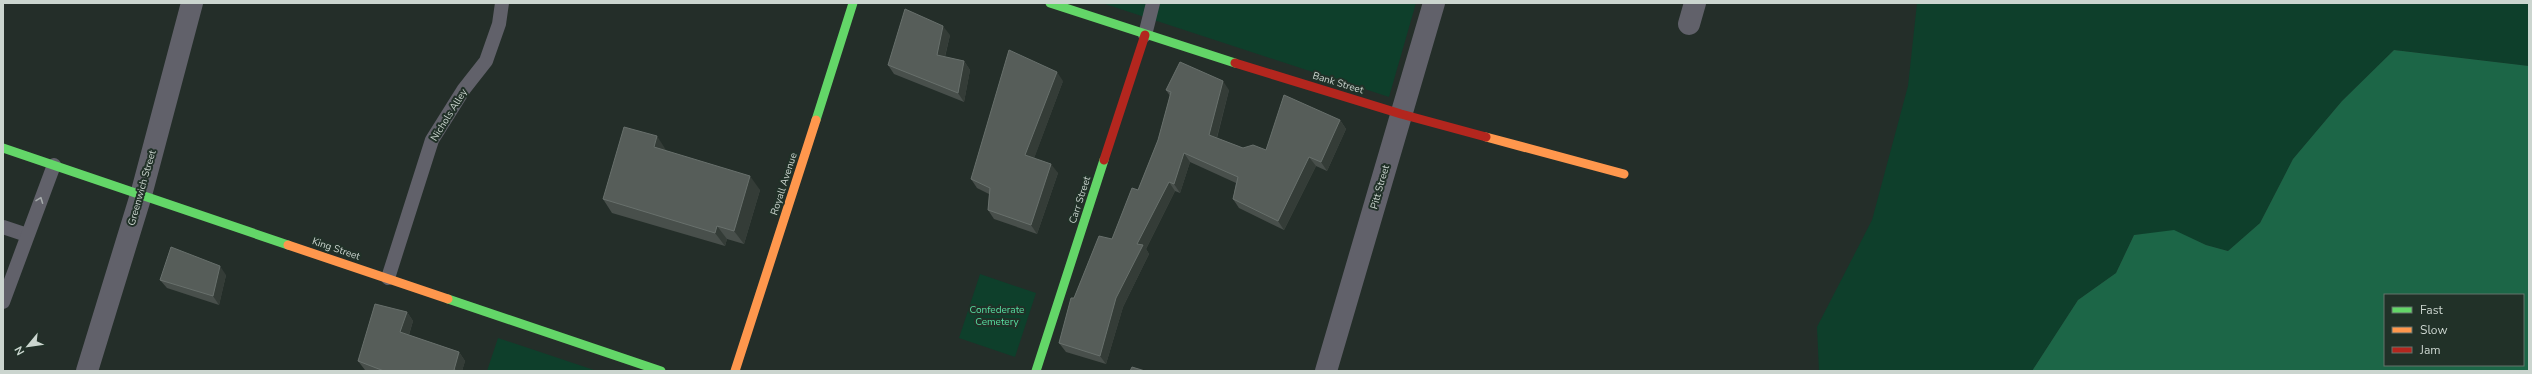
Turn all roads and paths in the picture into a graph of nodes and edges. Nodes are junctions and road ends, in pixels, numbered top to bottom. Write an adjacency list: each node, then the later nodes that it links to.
1 (192, 3): 14 (street, Greenwich Street)
2 (502, 3): 17 (lane, Nichols Alley)
3 (853, 3): 22 (street, Royall Avenue)
4 (1050, 3): 9 (street, Bank Street)
5 (1153, 3): 9 (lane)
6 (1434, 3): 10 (street, Pitt Street)
7 (1695, 3): 8 (street)
8 (1689, 24)
9 (1145, 35): 10 (street, Bank Street); 19 (street, Carr Street)
10 (1401, 114): 13 (street, Bank Street); 23 (street, Pitt Street)
11 (3, 148): 12 (street, King Street)
12 (54, 165): 14 (street, King Street); 16 (lane, one-way to 12)
13 (1624, 174)
14 (141, 195): 17 (street, King Street); 20 (street, Greenwich Street)
15 (3, 228): 16 (lane)
16 (27, 235): 18 (lane)
17 (388, 278): 21 (street, King Street)
18 (3, 302)
19 (1041, 369)
20 (87, 371)
21 (661, 371)
22 (736, 371)
23 (1326, 371)

